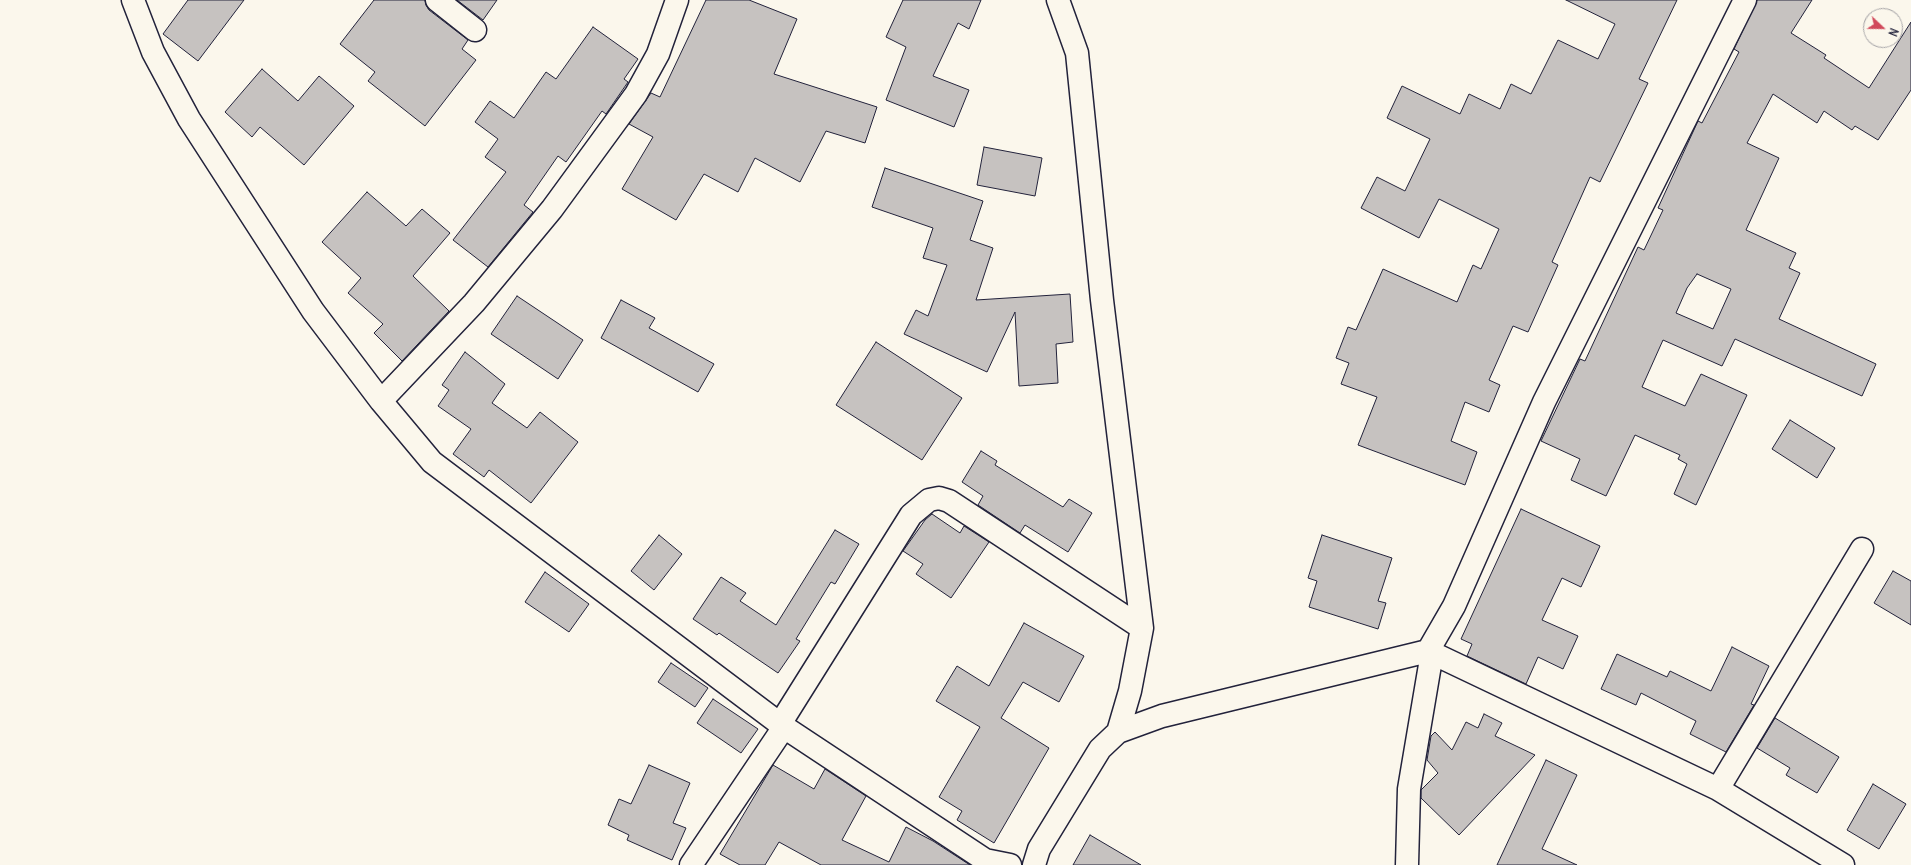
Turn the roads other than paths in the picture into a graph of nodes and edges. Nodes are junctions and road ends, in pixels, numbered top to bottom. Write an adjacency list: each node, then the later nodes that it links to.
1 (133, 0): 7 (street)
2 (438, 0): 6 (street)
3 (677, 0): 7 (street)
4 (1058, 0): 9 (street)
5 (1745, 0): 10 (street)
6 (475, 30)
7 (381, 401): 11 (street)
8 (1862, 549): 13 (street)
9 (1142, 628): 11 (street); 12 (street)
10 (1430, 652): 12 (street); 13 (street); 18 (street)
11 (782, 726): 14 (street); 15 (street)
12 (1118, 732): 17 (street)
13 (1718, 789): 19 (street)
14 (983, 863): 16 (street)
15 (691, 865)
16 (1010, 865)
17 (1034, 865)
18 (1407, 865)
19 (1843, 865)

